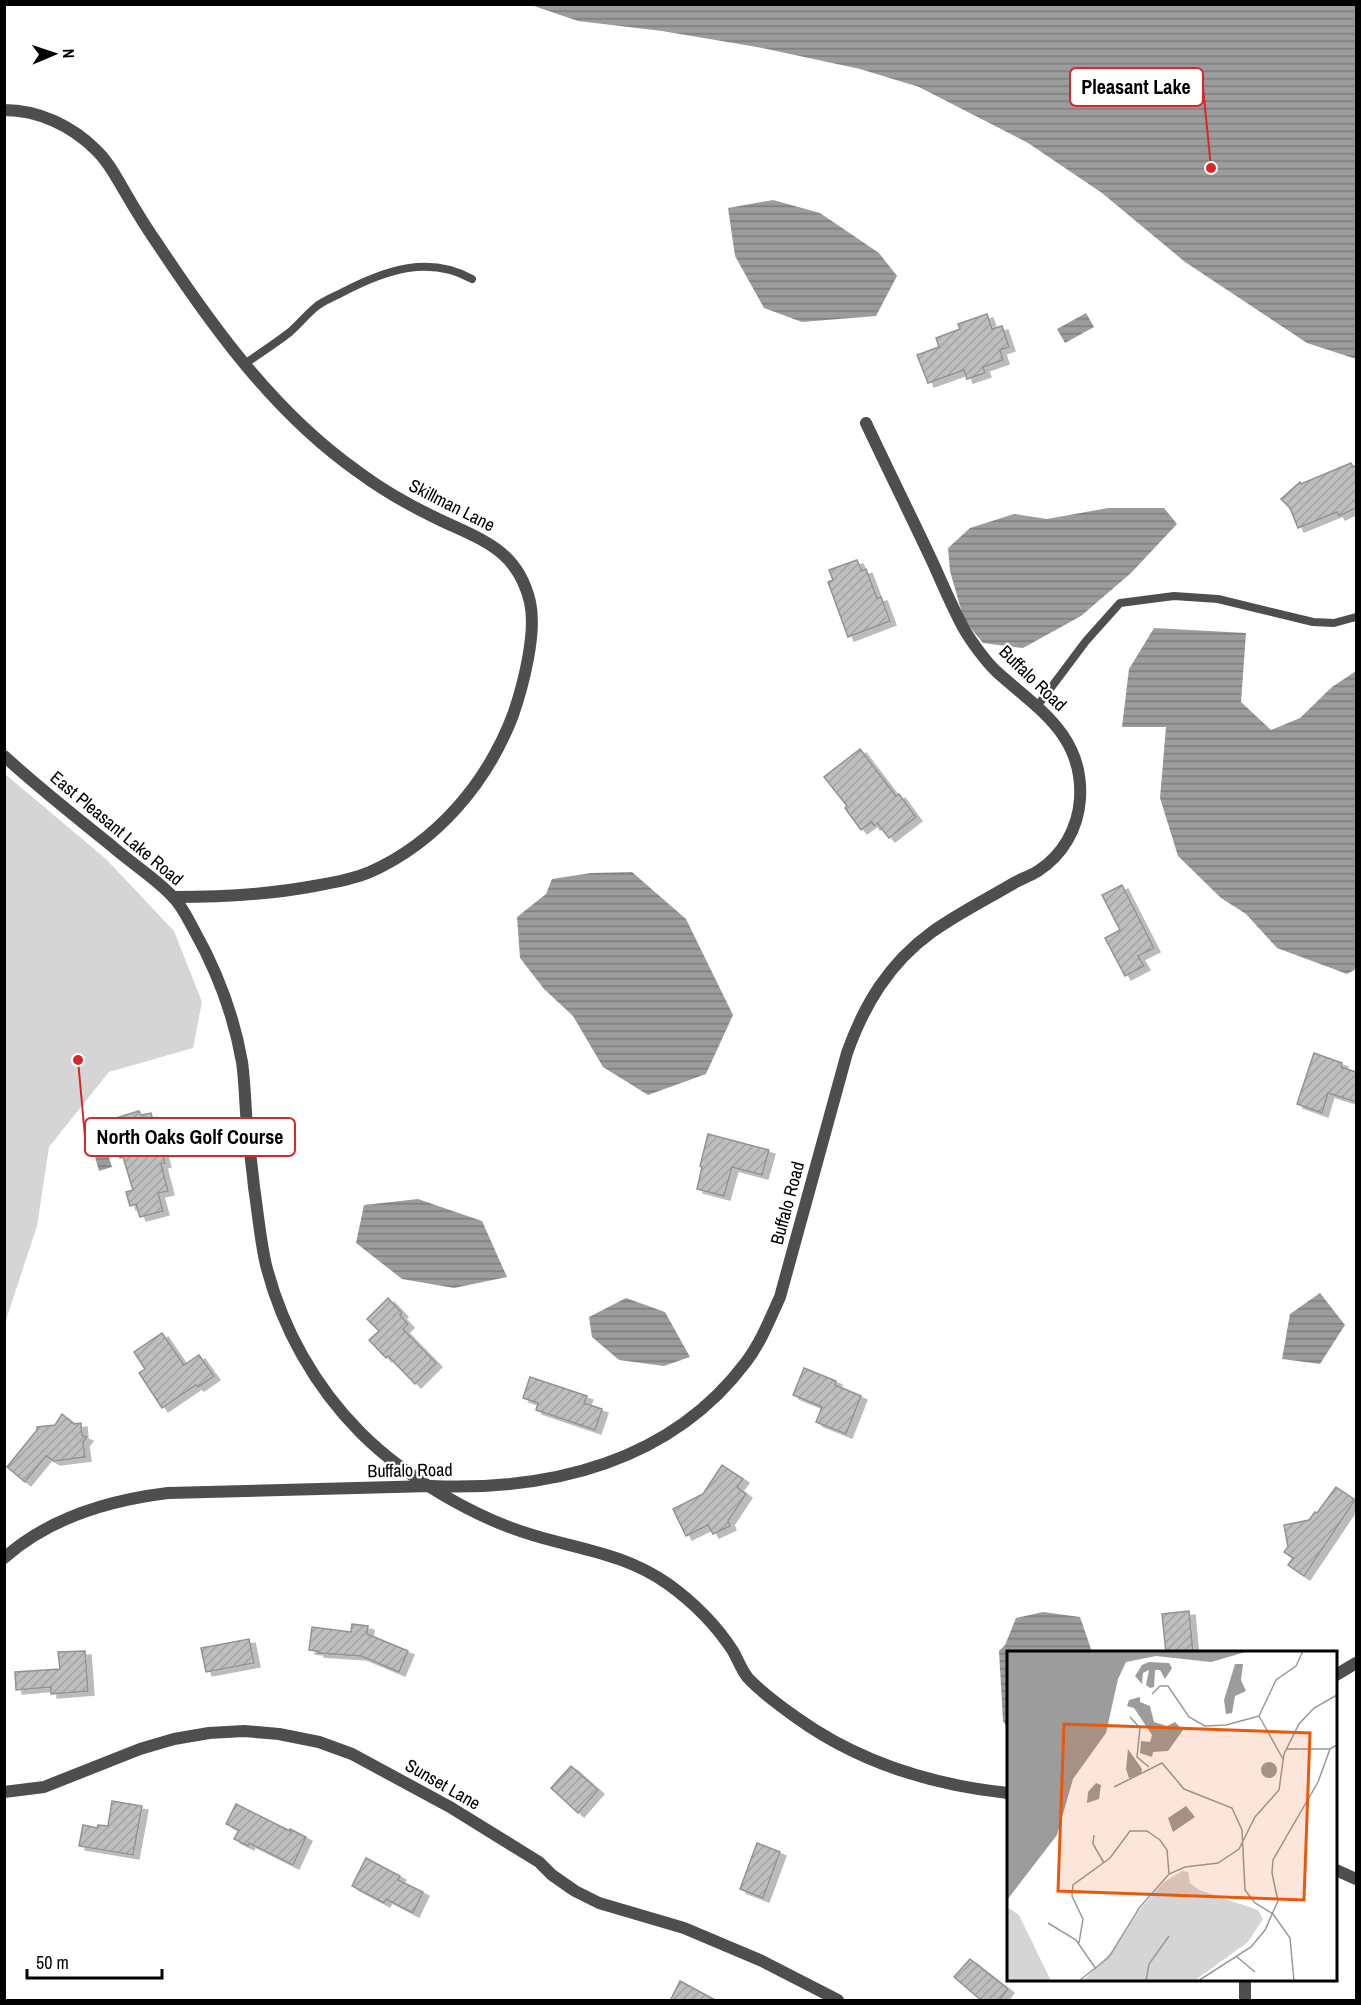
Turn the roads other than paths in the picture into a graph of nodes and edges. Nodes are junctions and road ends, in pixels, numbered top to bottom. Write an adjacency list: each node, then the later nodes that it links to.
1 (4, 110): 3 (street, Skillman Lane)
2 (472, 279): 3 (lane)
3 (245, 364): 8 (street, Skillman Lane)
4 (866, 423): 6 (street, Buffalo Road)
5 (1356, 617): 6 (lane)
6 (1038, 705): 9 (street, Buffalo Road)
7 (4, 756): 8 (street, East Pleasant Lake Road)
8 (174, 897): 9 (street, East Pleasant Lake Road)
9 (431, 1486): 10 (street, Buffalo Road); 14 (street, East Pleasant Lake Road)
10 (4, 1558)
11 (1356, 1663): 12 (street)
12 (1337, 1674)
13 (4, 1792): 18 (street, Sunset Lane)
14 (1007, 1793)
15 (1337, 1871): 16 (street)
16 (1356, 1879)
17 (1245, 1981): 19 (street)
18 (838, 2001)
19 (1245, 2001)

